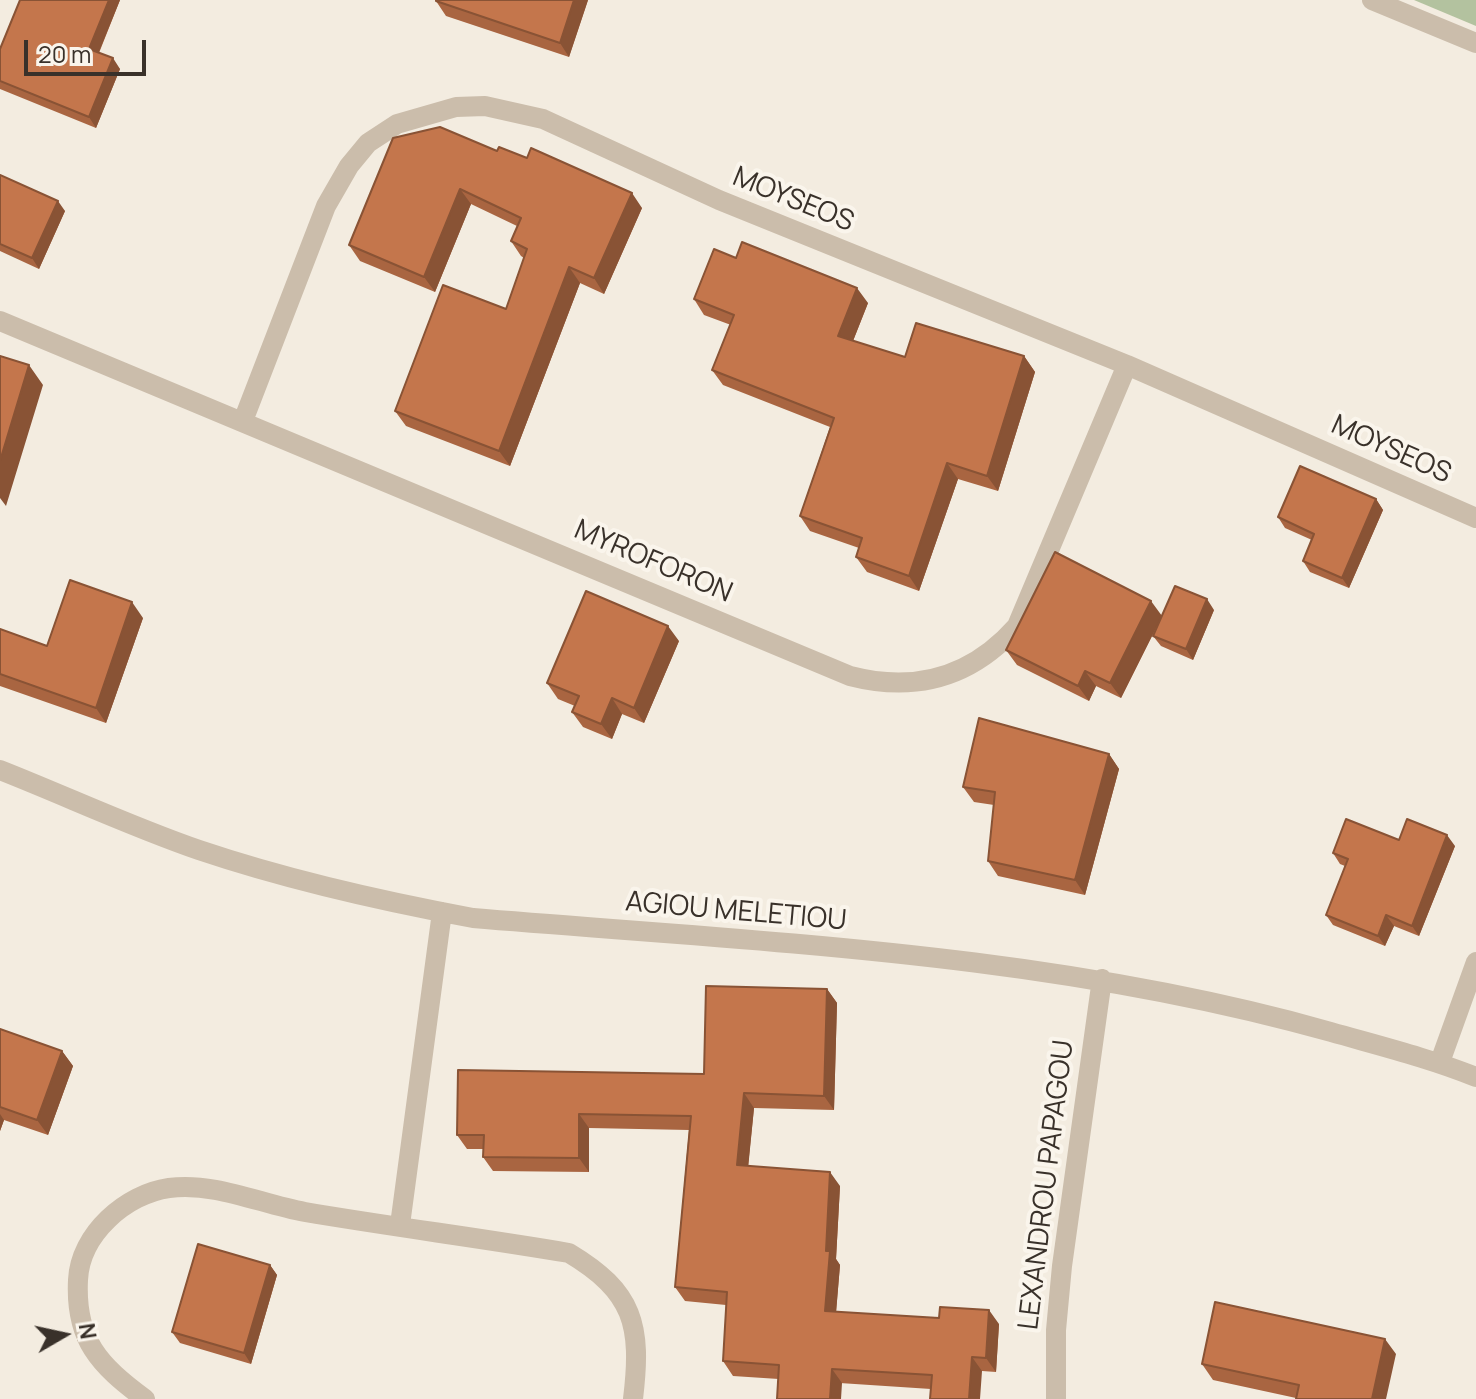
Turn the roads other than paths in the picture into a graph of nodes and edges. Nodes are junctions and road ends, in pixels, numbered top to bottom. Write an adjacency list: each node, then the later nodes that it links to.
1 (1372, 0): 2 (street)
2 (1476, 43)
3 (0, 321): 5 (street, MYROFORON)
4 (1127, 365): 5 (street, MOYSEOS); 5 (street, MYROFORON); 6 (street, MOYSEOS)
5 (243, 421)
6 (1476, 518)
7 (0, 770): 8 (street, AGIOU MELETIOU)
8 (442, 912): 10 (street, AGIOU MELETIOU); 13 (street)
9 (1476, 962): 11 (street)
10 (1102, 979): 11 (street, AGIOU MELETIOU); 16 (street, LEXANDROU PAPAGOU)
11 (1440, 1062): 12 (street, AGIOU MELETIOU)
12 (1476, 1077)
13 (400, 1225): 14 (street); 15 (street)
14 (145, 1399)
15 (633, 1399)
16 (1056, 1399)

